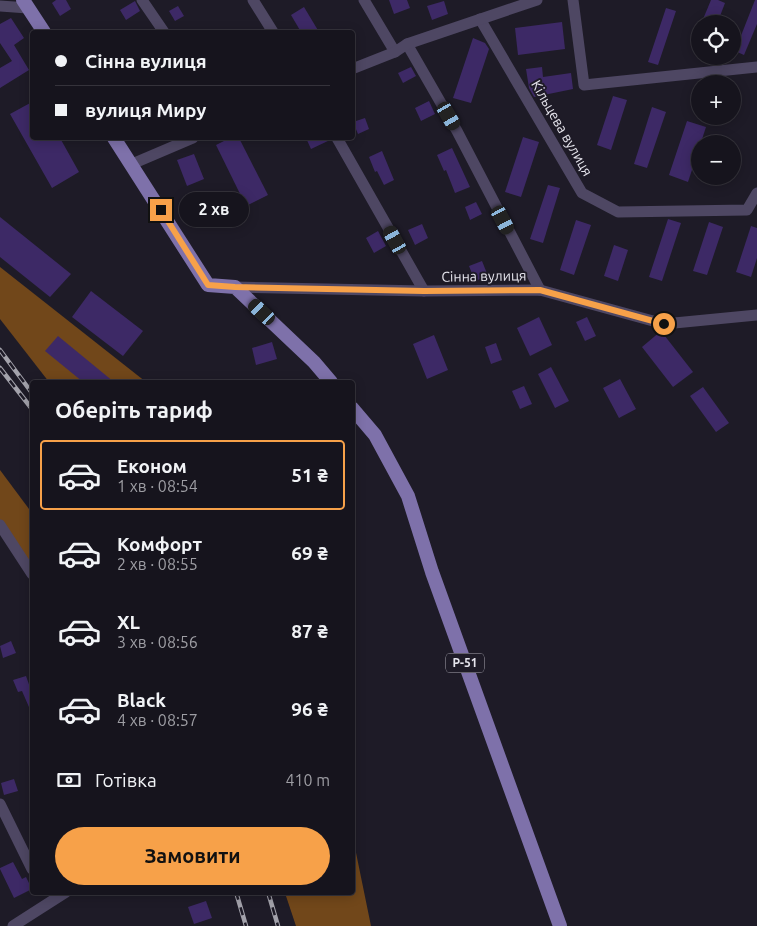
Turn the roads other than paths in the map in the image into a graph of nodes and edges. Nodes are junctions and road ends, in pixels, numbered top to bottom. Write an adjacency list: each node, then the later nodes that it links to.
1 (142, 0): 10 (street)
2 (252, 0): 11 (street)
3 (364, 0): 13 (street)
4 (537, 0): 8 (street)
5 (573, 0): 14 (street)
6 (25, 4): 7 (street); 9 (main road)
7 (0, 6)
8 (480, 19): 12 (street); 20 (street, Кільцева вулиця)
9 (43, 30)
10 (163, 30)
11 (272, 30)
12 (407, 44): 13 (street); 22 (street)
13 (395, 52): 15 (street)
14 (757, 67)
15 (355, 68)
16 (115, 140): 19 (main road)
17 (188, 140): 19 (street)
18 (338, 140): 23 (street)
19 (132, 164): 21 (main road)
20 (757, 193)
21 (235, 287): 23 (street, Сінна вулиця); 25 (main road)
22 (540, 290): 23 (street, Сінна вулиця); 24 (street, Сінна вулиця)
23 (424, 291)
24 (757, 315)
25 (329, 380)
26 (355, 412): 33 (main road, Р-51)
27 (0, 525): 28 (street)
28 (30, 571)
29 (0, 804): 30 (street)
30 (30, 865)
31 (47, 897): 32 (street)
32 (13, 926)
33 (560, 926)

